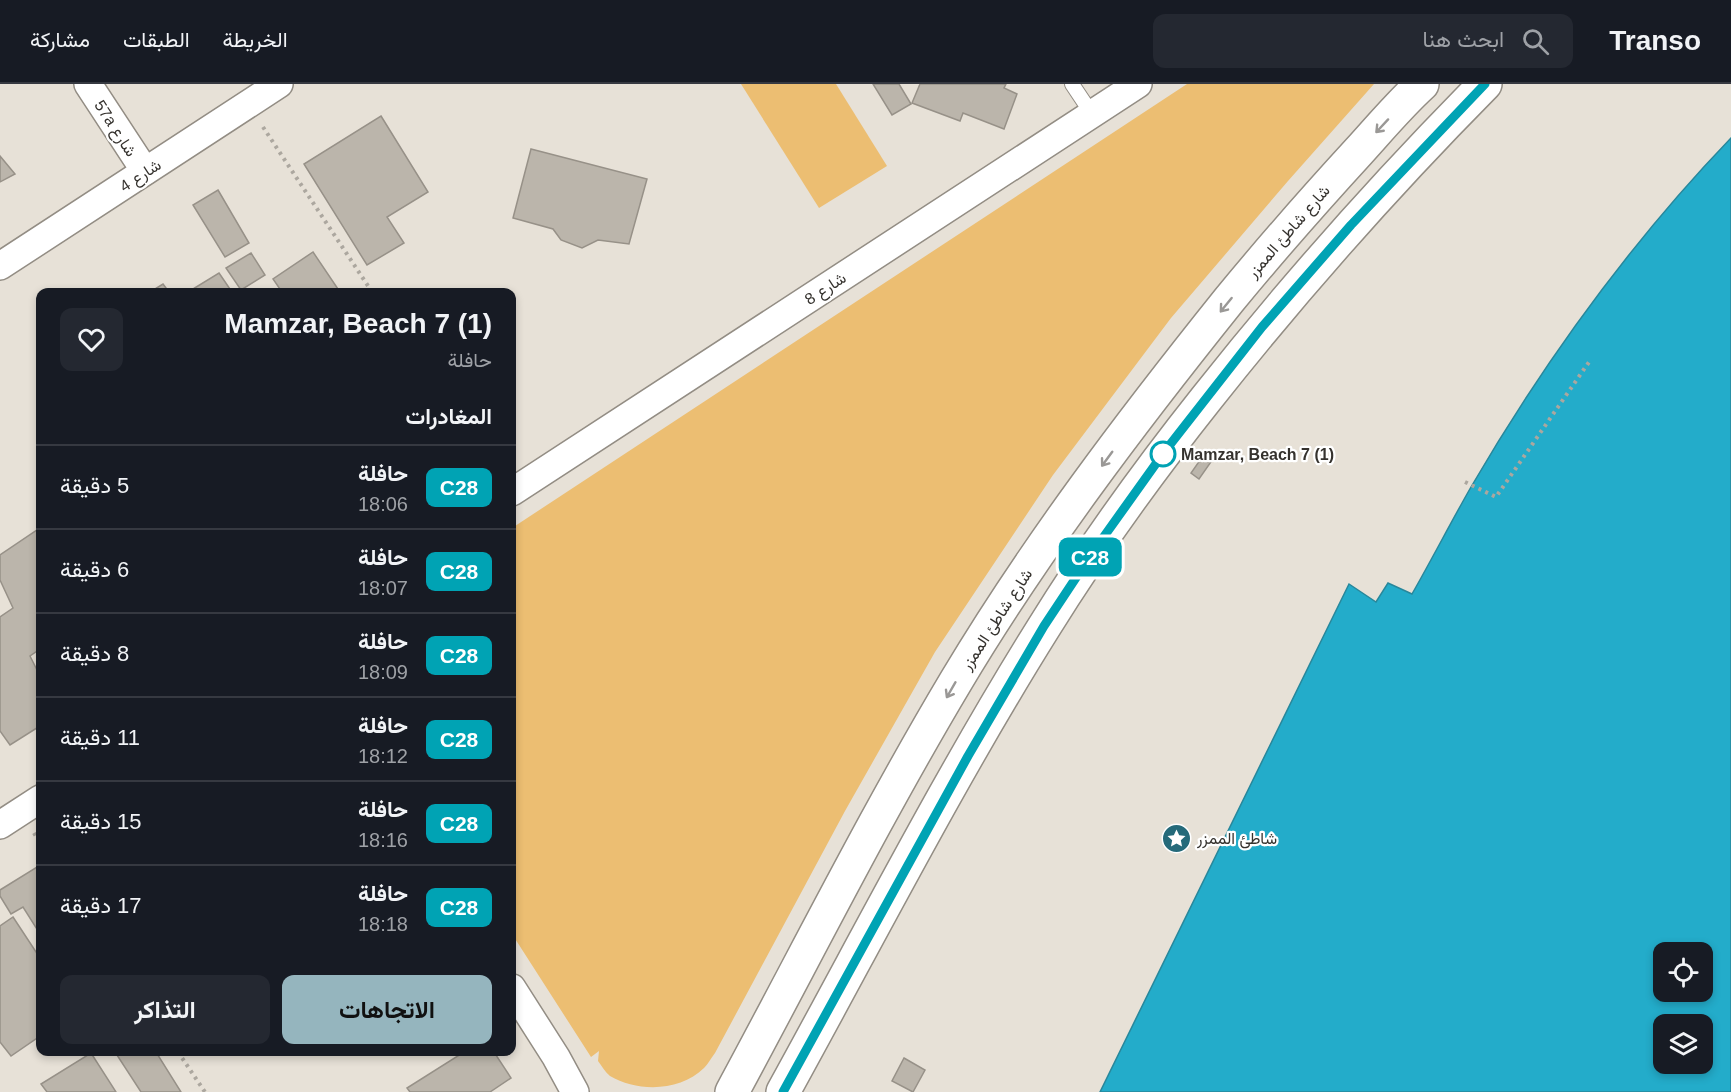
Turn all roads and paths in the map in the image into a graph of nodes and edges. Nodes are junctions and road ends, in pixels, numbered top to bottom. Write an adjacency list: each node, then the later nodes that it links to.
1 (88, 84): 9 (street, 57a شارع)
2 (279, 84): 7 (street, شارع 4)
3 (1072, 84): 8 (lane)
4 (1138, 84): 8 (street, شارع 8)
5 (1422, 84): 23 (main road, شارع شاطئ الممزر, one-way to 23)
6 (1485, 84): 24 (main road)
7 (248, 104): 9 (street, شارع 4); 11 (path)
8 (1092, 114): 14 (street, شارع 8)
9 (145, 171): 10 (street, شارع 4)
10 (0, 266)
11 (369, 288)
12 (1589, 362): 13 (path)
13 (1465, 482)
14 (516, 489)
15 (36, 801): 16 (street)
16 (2, 818)
17 (516, 994): 19 (street)
18 (181, 1056): 20 (path)
19 (556, 1057): 21 (street); 22 (street)
20 (205, 1092)
21 (575, 1092)
22 (589, 1092)
23 (731, 1092)
24 (783, 1092)

